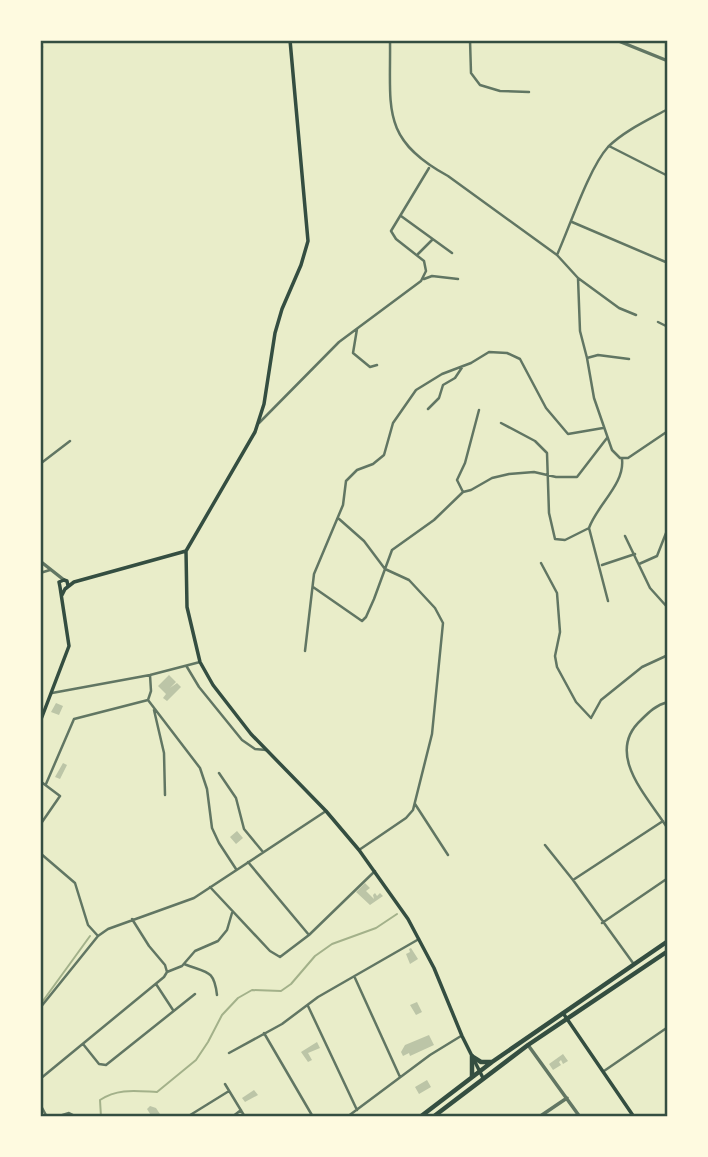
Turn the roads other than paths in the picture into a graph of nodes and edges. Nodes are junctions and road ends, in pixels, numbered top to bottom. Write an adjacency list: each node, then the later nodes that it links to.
1 (290, 40): 34 (main road)
2 (390, 40): 12 (street)
3 (470, 40): 7 (street)
4 (616, 40): 5 (street)
5 (627, 42): 6 (street)
6 (668, 61)
7 (529, 92)
8 (668, 109): 9 (street)
9 (660, 113): 10 (street); 11 (street)
10 (668, 117)
11 (609, 146): 13 (street); 15 (street)
12 (430, 166): 14 (street); 19 (street)
13 (668, 176)
14 (401, 216): 16 (street); 18 (street)
15 (572, 222): 19 (street); 20 (street)
16 (432, 240): 17 (street); 18 (street)
17 (452, 253)
18 (418, 254): 23 (street)
19 (557, 255): 21 (street)
20 (668, 263)
21 (578, 278): 24 (street); 28 (street)
22 (457, 279): 23 (street)
23 (421, 281): 27 (street)
24 (636, 314)
25 (658, 322): 26 (street)
26 (668, 327)
27 (357, 329): 30 (street); 34 (street)
28 (587, 358): 29 (street); 36 (street)
29 (629, 359)
30 (377, 365)
31 (463, 366): 32 (street); 36 (street); 44 (street)
32 (428, 409)
33 (479, 410): 43 (street)
34 (259, 423): 48 (main road)
35 (501, 423): 42 (street)
36 (603, 428): 38 (street)
37 (668, 431): 40 (street)
38 (607, 438): 40 (street); 42 (street)
39 (70, 441): 41 (street)
40 (622, 459): 45 (street)
41 (40, 464)
42 (548, 474): 43 (street); 45 (street)
43 (463, 492): 54 (street)
44 (337, 517): 54 (street); 58 (street)
45 (589, 527): 53 (street)
46 (668, 528): 52 (street)
47 (625, 536): 49 (street)
48 (186, 551): 57 (main road); 63 (main road)
49 (635, 554): 52 (street); 53 (street)
50 (40, 561): 55 (street)
51 (541, 563): 62 (street)
52 (639, 565): 60 (street)
53 (600, 566): 59 (street)
54 (385, 569): 58 (street); 76 (street)
55 (50, 570): 56 (street); 57 (street)
56 (40, 573)
57 (64, 584): 66 (main road)
58 (313, 587): 61 (street)
59 (608, 601)
60 (668, 608)
61 (305, 651)
62 (668, 655)
63 (200, 662): 64 (street); 71 (main road)
64 (187, 666): 65 (street); 71 (street)
65 (150, 675): 66 (street); 67 (street)
66 (52, 693): 70 (main road)
67 (148, 700): 69 (street); 74 (street)
68 (668, 702): 78 (street)
69 (153, 707): 75 (street); 87 (street)
70 (40, 722)
71 (266, 750): 77 (main road)
72 (219, 774): 83 (street)
73 (40, 781): 74 (street)
74 (46, 784): 79 (street)
75 (165, 795)
76 (415, 804): 82 (street); 85 (street)
77 (326, 811): 82 (main road); 83 (street)
78 (663, 821): 80 (street); 90 (street)
79 (40, 825)
80 (668, 829)
81 (545, 845): 90 (street)
82 (359, 849): 88 (main road)
83 (263, 852): 86 (street)
84 (41, 855): 96 (street)
85 (448, 855)
86 (248, 862): 87 (street); 95 (street)
87 (236, 869): 91 (street)
88 (374, 871): 95 (street); 97 (main road)
89 (668, 878): 94 (street)
90 (573, 880): 94 (street)
91 (211, 887): 92 (street); 93 (street)
92 (232, 913): 95 (street); 100 (street)
93 (132, 919): 96 (street); 102 (street)
94 (603, 923): 101 (street)
95 (309, 935)
96 (98, 936): 108 (street)
97 (419, 939): 103 (street); 114 (main road)
98 (668, 941): 101 (main road)
99 (668, 951): 111 (main road)
100 (184, 964): 102 (street); 106 (street)
101 (634, 964): 110 (main road)
102 (167, 972): 104 (street)
103 (354, 977): 107 (street); 122 (street)
104 (156, 984): 109 (street); 115 (street)
105 (195, 993): 109 (street)
106 (218, 995)
107 (308, 1006): 113 (street); 130 (street)
108 (40, 1008)
109 (173, 1011): 115 (street)
110 (563, 1013): 111 (main road); 119 (main road)
111 (568, 1020): 116 (main road); 121 (main road)
112 (668, 1027): 121 (street)
113 (264, 1033): 117 (street); 139 (street)
114 (462, 1036): 118 (main road); 122 (street)
115 (83, 1044): 125 (street)
116 (528, 1045): 124 (main road); 128 (street)
117 (229, 1053)
118 (472, 1056): 119 (main road); 120 (main road); 123 (main road)
119 (492, 1062): 120 (main road)
120 (480, 1071): 123 (main road); 124 (main road)
121 (603, 1072): 145 (main road)
122 (400, 1077): 130 (street)
123 (472, 1078): 141 (main road)
124 (483, 1078): 132 (main road)
125 (40, 1079)
126 (225, 1084): 127 (street)
127 (229, 1091): 131 (street); 136 (street)
128 (567, 1098): 143 (street); 144 (street)
129 (40, 1104): 133 (street)
130 (357, 1110): 140 (street)
131 (241, 1111): 137 (street); 138 (street)
132 (434, 1116): 142 (street)
133 (47, 1117)
134 (57, 1117): 135 (street)
135 (76, 1117)
136 (187, 1117)
137 (232, 1117)
138 (245, 1117)
139 (313, 1117)
140 (347, 1117)
141 (420, 1117)
142 (449, 1117)
143 (539, 1117)
144 (580, 1117)
145 (634, 1117)

